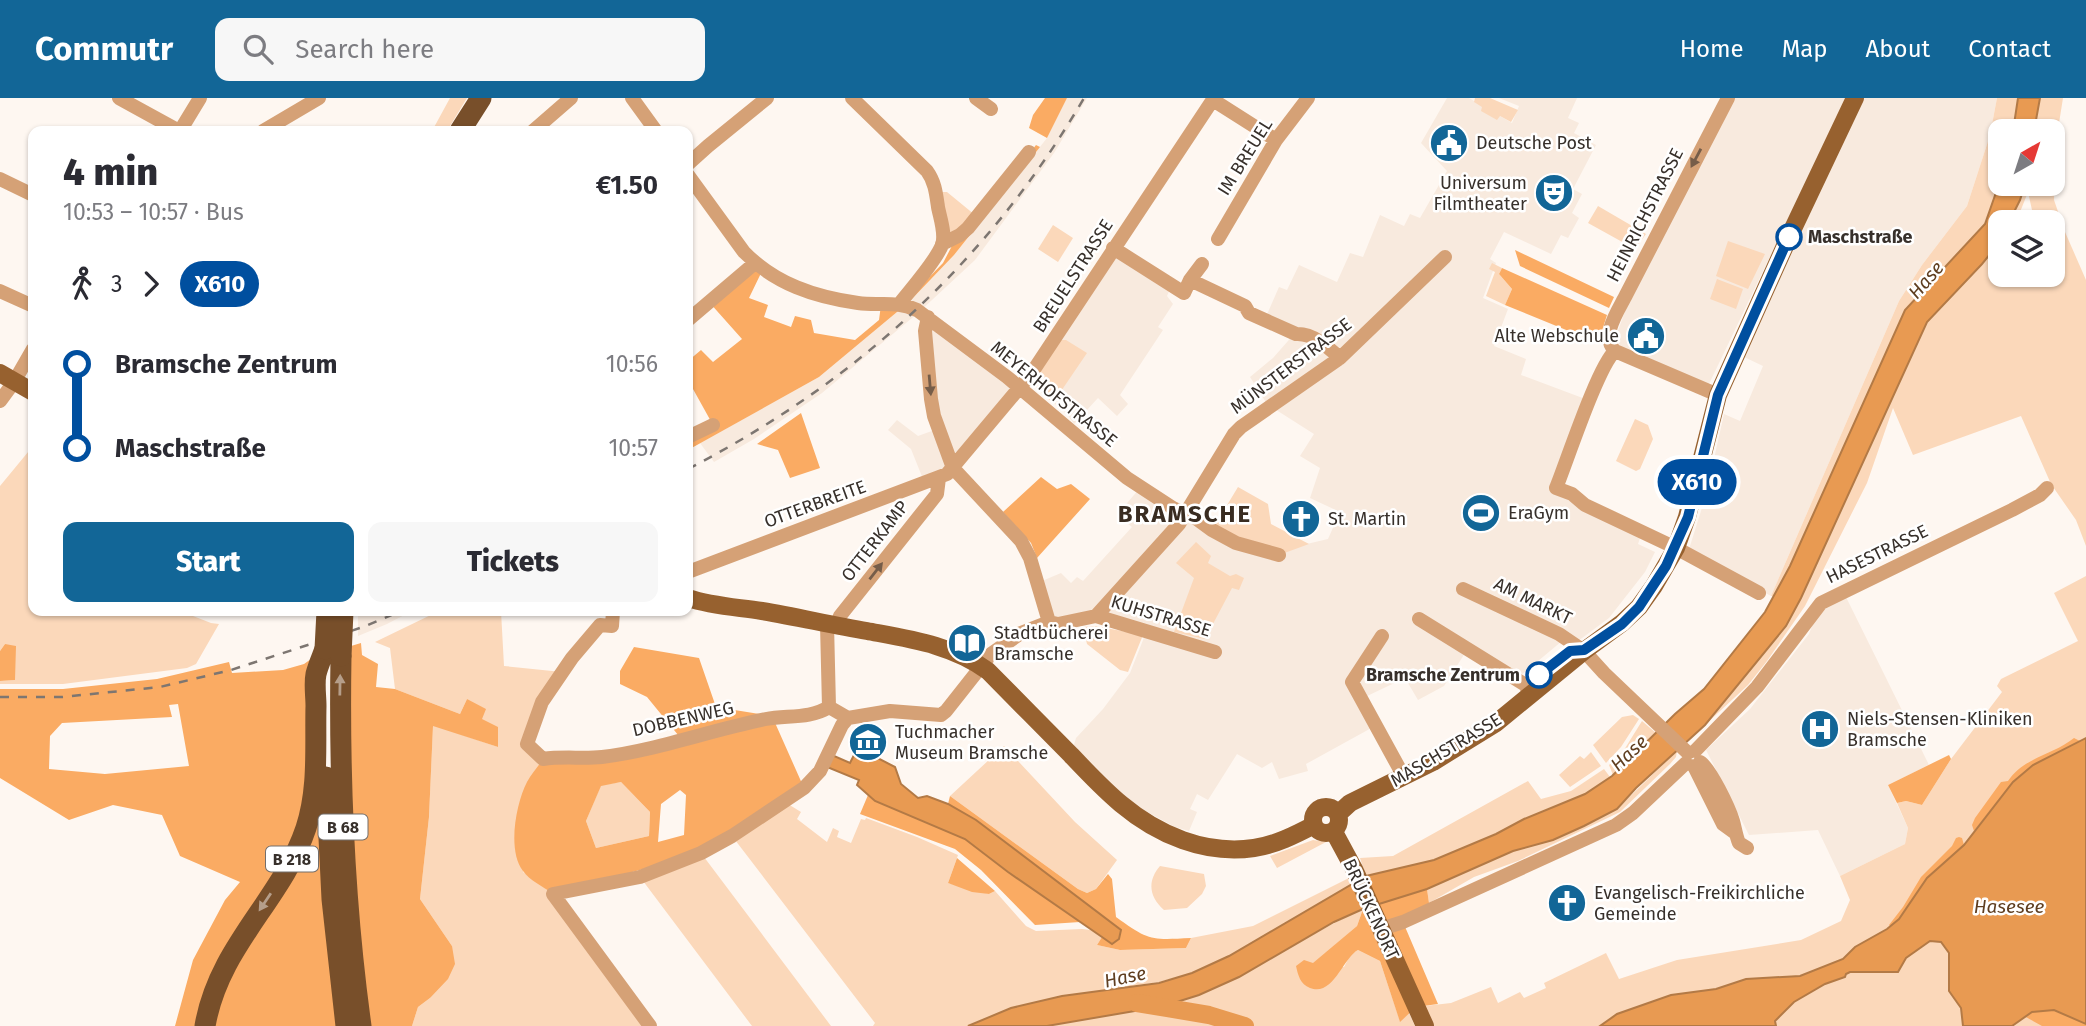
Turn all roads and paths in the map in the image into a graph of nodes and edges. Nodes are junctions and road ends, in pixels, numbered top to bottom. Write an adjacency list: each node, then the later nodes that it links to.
1 (119, 98): 16 (street)
2 (200, 98): 17 (street)
3 (319, 98): 18 (street)
4 (481, 98): 19 (highway)
5 (497, 98): 20 (highway)
6 (571, 98): 21 (street)
7 (632, 98): 22 (street)
8 (767, 98): 25 (street)
9 (852, 98): 30 (street)
10 (976, 98): 15 (street)
11 (1308, 98): 23 (street, IM BREUEL)
12 (1728, 98): 41 (street, HEINRICHSTRASSE, one-way to 41)
13 (1855, 98): 47 (main road, MASCHSTRASSE)
14 (1214, 99): 23 (street); 31 (street, BREUELSTRASSE)
15 (991, 108)
16 (170, 126)
17 (182, 126)
18 (271, 126)
19 (463, 126)
20 (480, 126)
21 (539, 126)
22 (652, 126)
23 (1276, 140): 29 (street, IM BREUEL)
24 (1029, 152): 30 (street)
25 (693, 160)
26 (0, 179): 28 (street)
27 (693, 182): 33 (street)
28 (28, 193)
29 (1218, 239)
30 (942, 244): 37 (street)
31 (1113, 248): 35 (street); 45 (street, BREUELSTRASSE)
32 (1444, 257): 43 (street, MÜNSTERSTRASSE)
33 (755, 264): 37 (street); 39 (street)
34 (1202, 264): 35 (street)
35 (1190, 280): 43 (street)
36 (0, 291): 38 (street)
37 (900, 303): 40 (street, MEYERHOFSTRASSE)
38 (28, 304)
39 (693, 316)
40 (928, 317): 45 (street, MEYERHOFSTRASSE); 51 (street, one-way to 51)
41 (1615, 351): 47 (street); 55 (street)
42 (28, 354): 44 (street)
43 (1340, 358): 54 (street, MÜNSTERSTRASSE)
44 (7, 377): 46 (main road); 48 (street)
45 (1021, 388): 51 (street, BREUELSTRASSE); 54 (street, MEYERHOFSTRASSE)
46 (28, 389)
47 (1718, 395): 55 (main road, MASCHSTRASSE)
48 (0, 401)
49 (713, 425): 50 (street)
50 (693, 435)
51 (953, 468): 52 (street, OTTERBREITE); 66 (street)
52 (939, 478): 57 (street, OTTERBREITE); 67 (street, OTTERKAMP, one-way to 52)
53 (2047, 488): 77 (street, HASESTRASSE)
54 (1185, 514): 56 (street, MEYERHOFSTRASSE); 64 (street, MÜNSTERSTRASSE)
55 (1676, 548): 59 (street); 69 (main road, MASCHSTRASSE)
56 (1279, 555)
57 (693, 570)
58 (1462, 589): 69 (street, AM MARKT)
59 (1759, 593)
60 (693, 599): 67 (main road)
61 (328, 616): 70 (highway, B 68, bridge)
62 (342, 616): 70 (highway, B 68, bridge)
63 (613, 616): 75 (street, DOBBENWEG)
64 (1096, 616): 66 (street); 71 (street, KUHSTRASSE)
65 (1419, 619): 74 (street)
66 (1049, 622): 72 (street)
67 (827, 624): 72 (main road); 75 (street)
68 (1382, 636): 78 (street)
69 (1584, 650): 74 (main road, MASCHSTRASSE); 77 (street, AM MARKT)
70 (333, 652): 73 (highway, B 218); 84 (highway, B 68, one-way to 70)
71 (1214, 652)
72 (981, 666): 76 (street); 80 (main road)
73 (320, 674): 85 (highway, B 218, one-way to 85); 86 (highway, B 68)
74 (1528, 689): 78 (main road, MASCHSTRASSE)
75 (829, 707): 76 (street)
76 (848, 718): 89 (street)
77 (1691, 757): 82 (street, AM MARKT); 83 (street, HASESTRASSE)
78 (1404, 777): 79 (main road, MASCHSTRASSE)
79 (1338, 814): 80 (main road); 81 (main road)
80 (1314, 825): 81 (main road)
81 (1334, 832): 83 (main road, BRÜCKENORT)
82 (1746, 848)
83 (1378, 923): 90 (main road, BRÜCKENORT)
84 (357, 998): 87 (highway, B 68); 88 (highway)
85 (205, 1026)
86 (346, 1026)
87 (361, 1026)
88 (370, 1026)
89 (650, 1026)
90 (1424, 1026)

